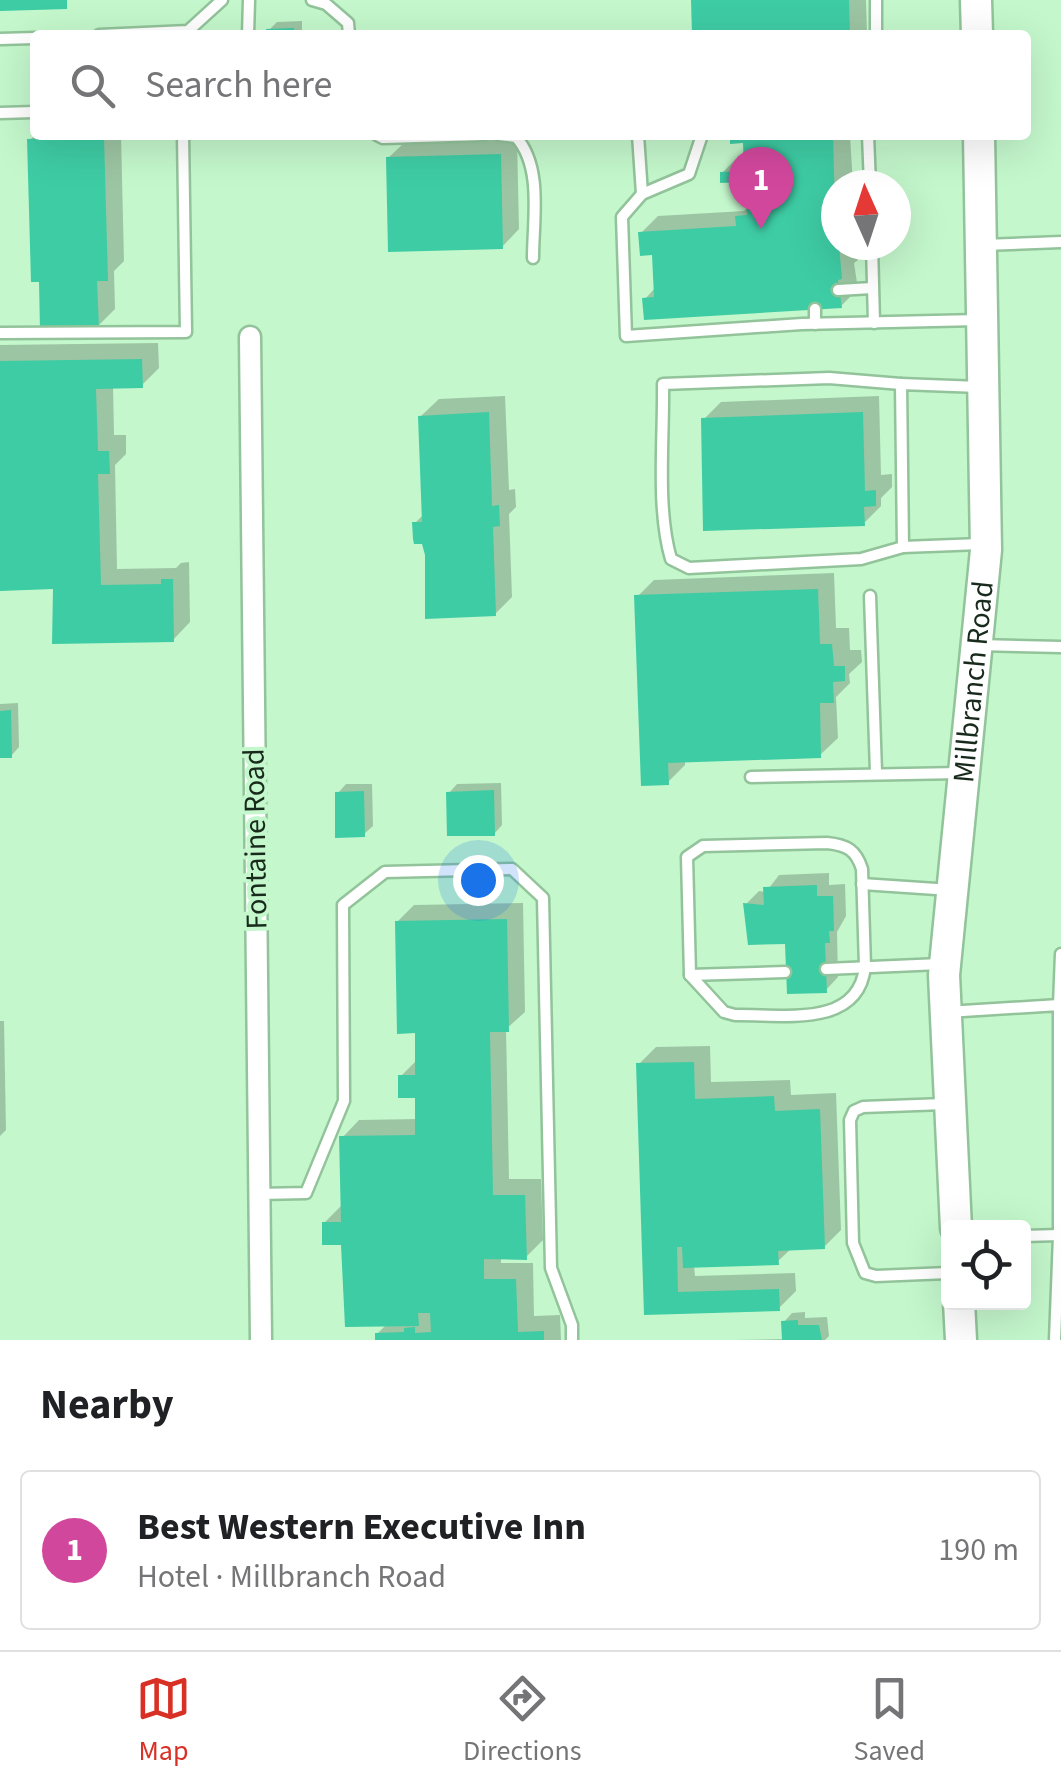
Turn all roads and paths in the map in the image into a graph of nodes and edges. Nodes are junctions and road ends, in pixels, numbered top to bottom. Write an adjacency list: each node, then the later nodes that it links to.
1 (222, 0): 6 (lane)
2 (249, 0): 7 (lane)
3 (312, 0): 8 (lane)
4 (876, 0): 9 (lane)
5 (976, 0): 10 (main road)
6 (189, 30)
7 (248, 30)
8 (349, 30)
9 (876, 30)
10 (977, 30)
11 (30, 38): 12 (lane)
12 (0, 39)
13 (30, 112): 14 (lane)
14 (0, 113)
15 (183, 140): 33 (lane)
16 (519, 140): 25 (lane)
17 (638, 140): 22 (lane)
18 (700, 140): 22 (lane)
19 (868, 140): 21 (lane)
20 (980, 140): 24 (main road, Millbranch Road)
21 (869, 170)
22 (642, 194): 32 (lane)
23 (1061, 242): 24 (lane)
24 (982, 245): 30 (main road, Millbranch Road)
25 (533, 258)
26 (872, 260): 27 (lane)
27 (872, 288): 28 (lane); 31 (lane)
28 (838, 290)
29 (815, 309): 32 (lane)
30 (983, 320): 31 (lane); 36 (main road, Millbranch Road)
31 (874, 323): 32 (lane)
32 (815, 324)
33 (0, 333)
34 (250, 338): 57 (street, Fontaine Road)
35 (901, 384): 36 (lane); 38 (lane); 38 (lane)
36 (984, 387): 37 (main road, Millbranch Road)
37 (986, 544): 38 (lane); 40 (main road, Millbranch Road)
38 (903, 547)
39 (870, 596): 42 (lane)
40 (977, 645): 41 (lane); 43 (main road, Millbranch Road)
41 (1061, 647)
42 (876, 772): 43 (lane); 44 (lane)
43 (964, 773): 46 (main road, Millbranch Road)
44 (751, 777)
45 (862, 884): 46 (lane); 49 (lane); 52 (lane)
46 (953, 890): 48 (main road, Millbranch Road)
47 (1061, 954): 53 (lane)
48 (946, 964): 49 (lane); 55 (main road, Millbranch Road)
49 (866, 967): 50 (lane); 52 (lane)
50 (826, 970)
51 (786, 972): 52 (lane)
52 (690, 975)
53 (1061, 976): 54 (lane)
54 (1060, 1005): 55 (lane); 59 (lane)
55 (946, 1012): 56 (main road, Millbranch Road)
56 (950, 1103): 58 (main road, Millbranch Road); 61 (lane)
57 (259, 1194): 63 (street, Fontaine Road); 64 (lane)
58 (956, 1220)
59 (1059, 1227): 60 (lane); 66 (lane)
60 (1031, 1234)
61 (941, 1273)
62 (959, 1310): 65 (main road)
63 (261, 1340)
64 (572, 1340)
65 (961, 1340)
66 (1054, 1340)

